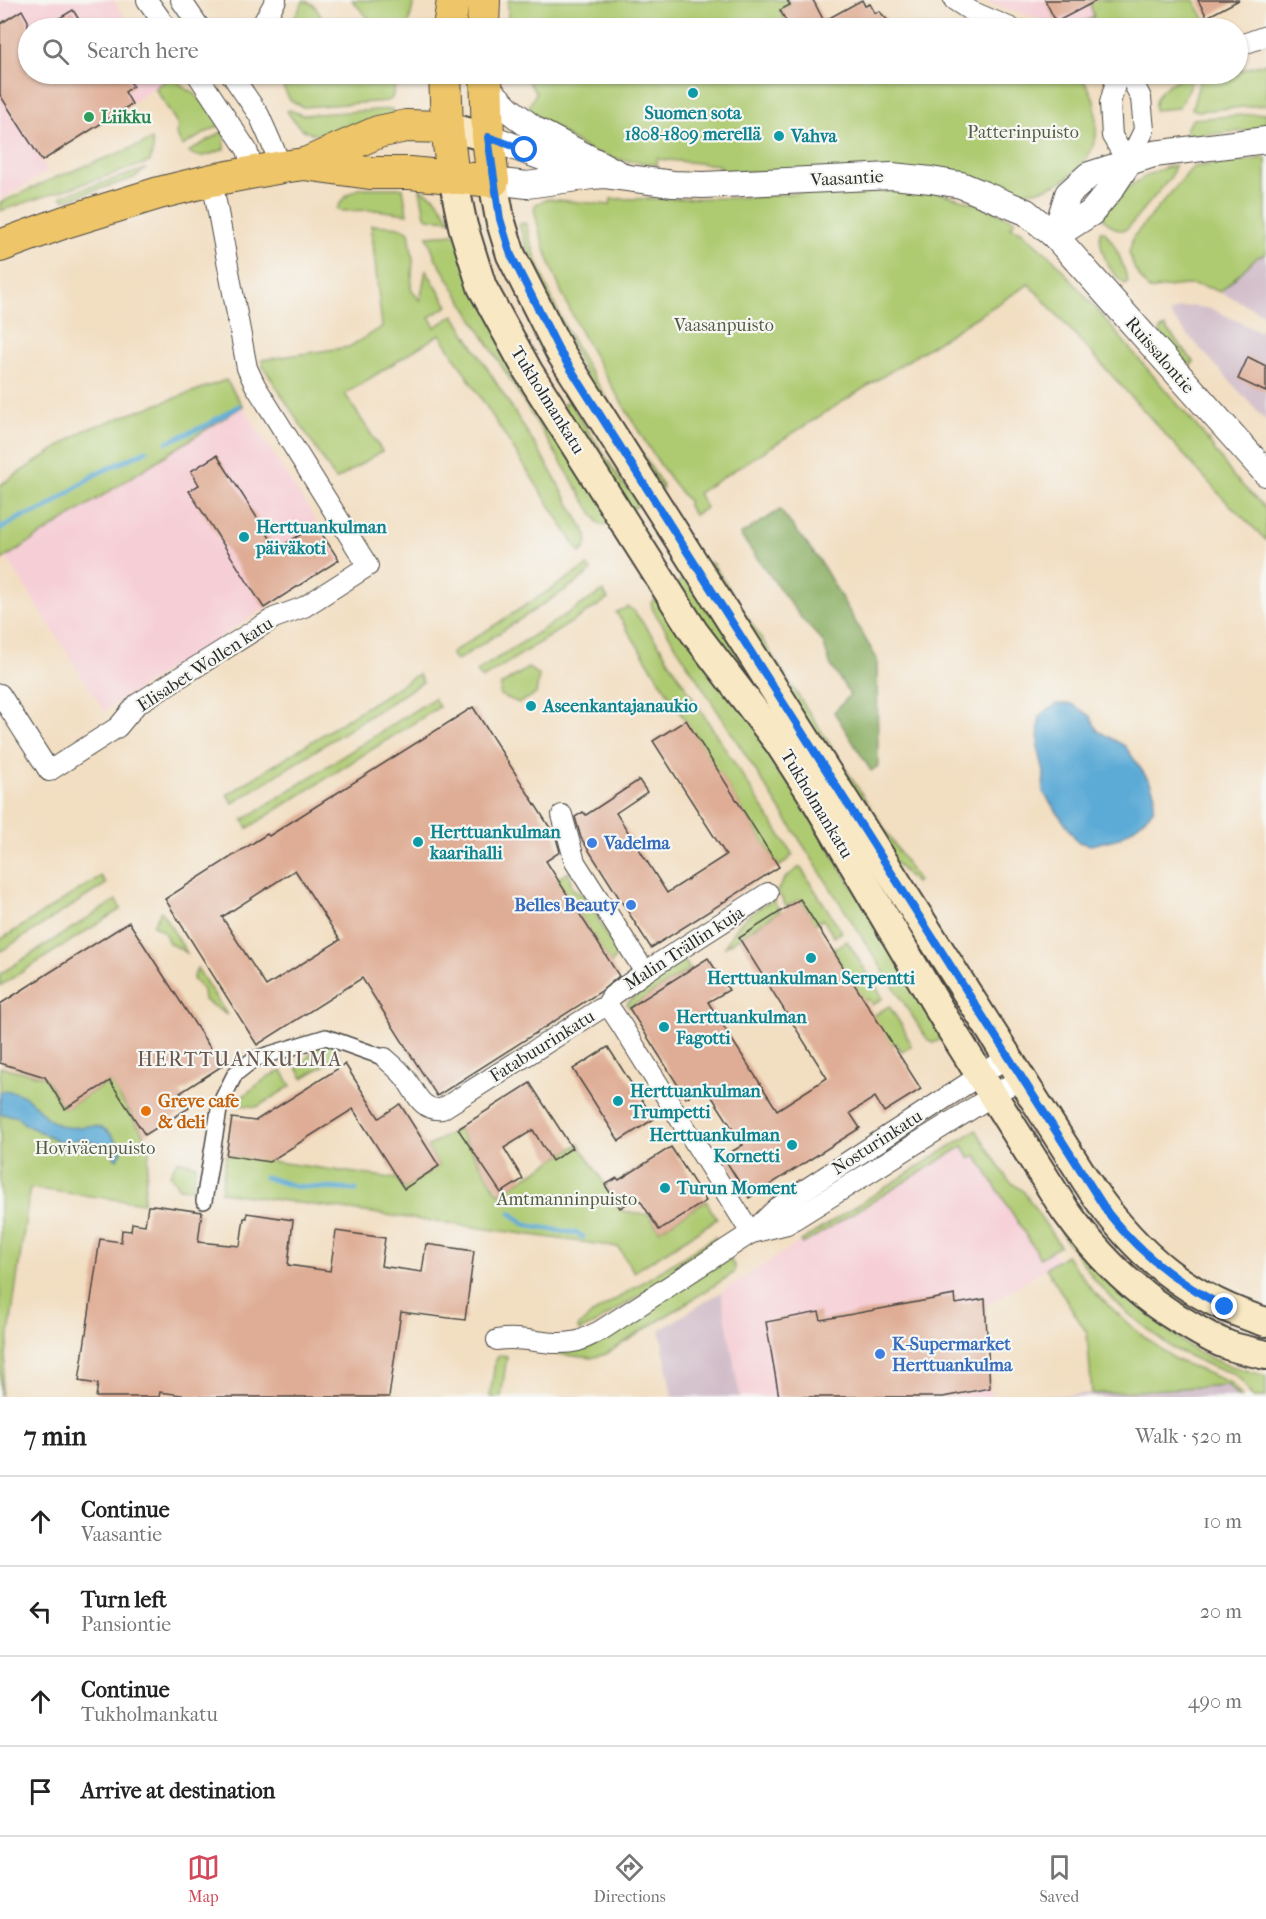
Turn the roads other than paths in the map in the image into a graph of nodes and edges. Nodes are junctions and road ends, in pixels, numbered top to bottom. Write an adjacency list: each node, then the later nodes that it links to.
1 (147, 0): 7 (street)
2 (181, 0): 8 (street)
3 (276, 0): 9 (street)
4 (453, 0): 10 (main road)
5 (484, 0): 11 (main road)
6 (954, 0): 12 (street)
7 (160, 18)
8 (193, 18)
9 (266, 18)
10 (450, 18)
11 (483, 18)
12 (987, 18)
13 (1266, 36): 14 (street)
14 (1248, 42)
15 (204, 84): 23 (street)
16 (223, 84): 23 (street)
17 (239, 84): 28 (street)
18 (445, 84): 24 (main road)
19 (486, 84): 25 (main road)
20 (488, 84): 30 (street, Vaasantie)
21 (1115, 84): 27 (street)
22 (1134, 84): 27 (street)
23 (211, 94): 28 (street)
24 (447, 127): 25 (main road); 28 (main road); 31 (main road)
25 (488, 137): 29 (street, Vaasantie); 33 (main road)
26 (1266, 140): 27 (street)
27 (1128, 163): 34 (street)
28 (280, 167): 31 (main road); 32 (main road)
29 (592, 176): 30 (street, Vaasantie); 33 (street, Vaasantie)
30 (625, 177): 34 (street, Vaasantie)
31 (453, 178): 33 (main road); 44 (main road, Tukholmankatu)
32 (212, 180): 35 (main road); 37 (street, Elisabet Wollen katu)
33 (493, 181): 43 (main road, Tukholmankatu)
34 (1055, 236): 36 (street, Ruissalontie)
35 (0, 246)
36 (1266, 473)
37 (0, 694)
38 (562, 815): 40 (street)
39 (768, 893): 40 (street, Malin Trällin kuja)
40 (645, 972): 41 (street, Malin Trällin kuja)
41 (605, 1007): 42 (street, Fatabuurinkatu); 46 (street, Fatabuurinkatu)
42 (385, 1058): 45 (street)
43 (1015, 1068): 44 (street, Nosturinkatu); 47 (main road, Tukholmankatu)
44 (986, 1086): 46 (street, Nosturinkatu); 49 (main road, Tukholmankatu)
45 (204, 1201)
46 (751, 1233): 48 (street, Nosturinkatu)
47 (1266, 1322)
48 (497, 1340)
49 (1266, 1355)

